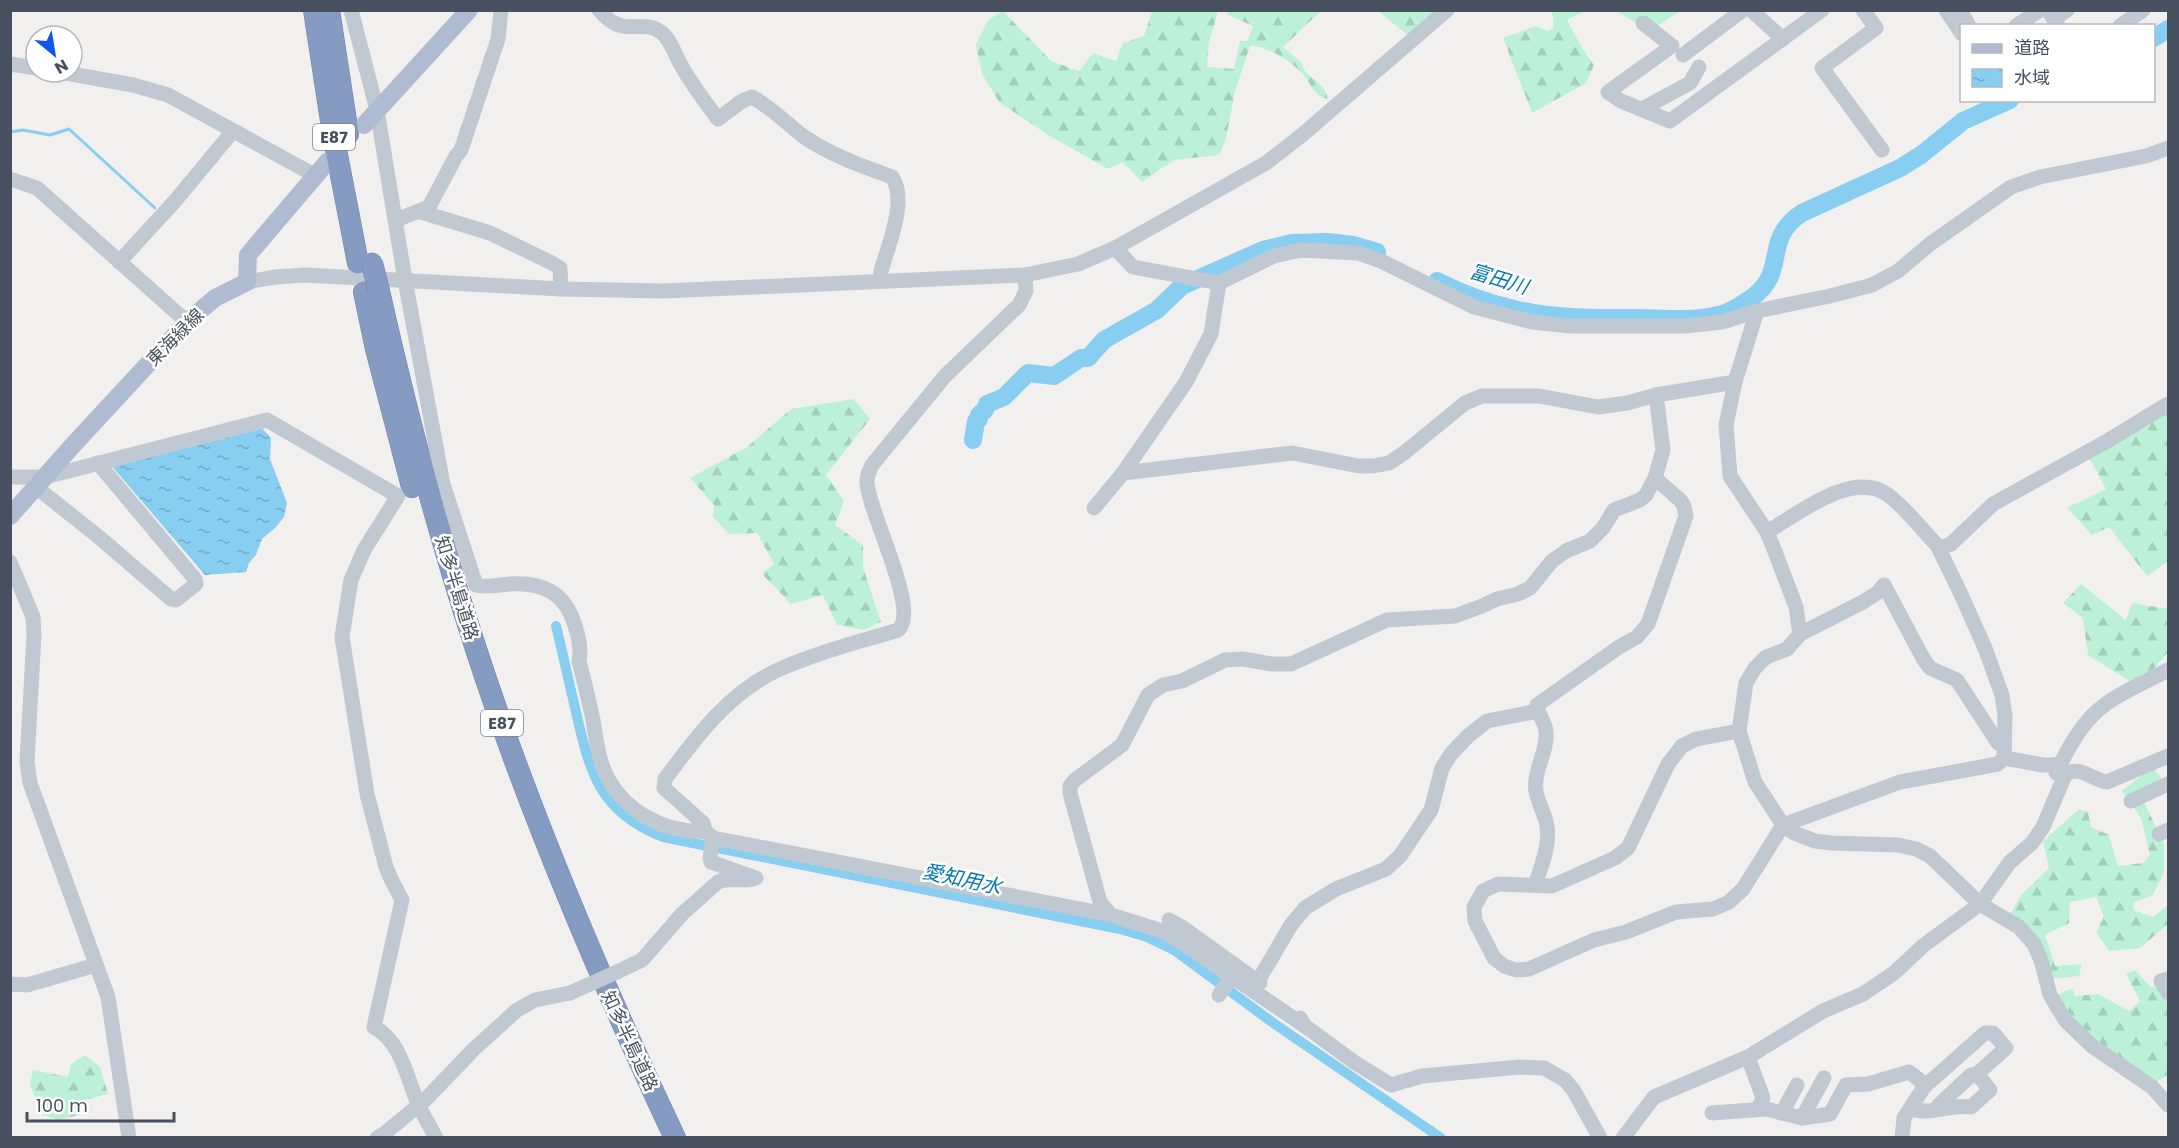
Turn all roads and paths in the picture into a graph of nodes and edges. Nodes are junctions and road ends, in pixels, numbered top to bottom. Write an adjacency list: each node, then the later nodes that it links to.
1 (314, 10): 37 (highway, 知多半島道路 / E87)
2 (329, 10): 37 (highway, 知多半島道路 / E87)
3 (351, 10): 24 (street)
4 (469, 10): 24 (main road)
5 (501, 10): 33 (street)
6 (599, 10): 40 (street)
7 (1447, 10): 35 (street)
8 (1743, 10): 20 (street)
9 (1751, 10): 19 (street)
10 (1822, 10): 19 (street)
11 (1863, 10): 29 (street)
12 (1946, 10): 18 (street)
13 (2040, 10): 16 (street)
14 (2143, 10): 17 (street)
15 (1642, 23): 20 (street)
16 (2019, 24)
17 (2123, 24)
18 (1960, 31)
19 (1783, 39): 23 (street)
20 (1678, 50): 21 (street); 25 (street)
21 (1699, 67): 23 (street); 25 (street)
22 (84, 76): 27 (street)
23 (1719, 85): 25 (street)
24 (377, 110): 26 (main road); 34 (street)
25 (1642, 110)
26 (364, 125)
27 (233, 131): 31 (street); 36 (street)
28 (2169, 148): 45 (street)
29 (1882, 150)
30 (328, 161): 31 (main road)
31 (316, 176): 41 (main road)
32 (10, 180): 36 (street)
33 (421, 212): 34 (street); 43 (street)
34 (396, 220): 39 (street)
35 (1115, 248): 38 (street); 42 (street)
36 (119, 262): 46 (street)
37 (365, 263): 44 (highway, 知多半島道路 / E87, bridge)
38 (1025, 275): 40 (street); 71 (street)
39 (405, 280): 41 (street); 43 (street); 71 (street)
40 (880, 280): 43 (street)
41 (247, 282): 46 (main road, 東海緑線)
42 (1219, 283): 45 (street); 51 (street)
43 (561, 289)
44 (371, 292): 100 (highway, 知多半島道路 / E87); 101 (highway, 知多半島道路 / E87)
45 (1757, 311): 47 (street)
46 (187, 322): 54 (main road, 東海緑線)
47 (1735, 382): 48 (street); 57 (street)
48 (1656, 395): 51 (street); 53 (street)
49 (2169, 404): 58 (street)
50 (98, 463): 54 (street); 54 (street); 90 (street)
51 (1123, 473): 55 (street)
52 (10, 477): 54 (street)
53 (1655, 478): 62 (street); 74 (street)
54 (41, 482): 56 (main road, 東海緑線)
55 (1094, 508)
56 (10, 516)
57 (1767, 532): 58 (street); 60 (street)
58 (1936, 545): 64 (street)
59 (10, 562): 76 (street)
60 (1800, 634): 63 (street); 64 (street)
61 (2169, 670): 66 (street)
62 (1538, 711): 72 (street); 79 (street)
63 (1739, 731): 70 (street); 72 (street)
64 (2004, 752): 66 (street); 70 (street)
65 (2169, 756): 67 (street)
66 (2055, 765): 67 (street)
67 (2062, 782): 73 (street)
68 (2169, 784): 69 (street)
69 (2131, 801)
70 (1783, 825): 72 (street); 73 (street)
71 (709, 835): 74 (street); 90 (street, bridge)
72 (1534, 885)
73 (1980, 904): 84 (street); 91 (street)
74 (1111, 915): 77 (street)
75 (1169, 920): 79 (street)
76 (96, 965): 80 (street); 97 (street)
77 (1232, 976): 82 (street); 83 (street)
78 (2169, 979): 81 (street)
79 (1258, 981): 83 (street)
80 (10, 984)
81 (2169, 993)
82 (1219, 995)
83 (1305, 1026): 102 (street)
84 (1748, 1057): 89 (street); 103 (street)
85 (1977, 1074): 88 (street); 93 (street); 93 (street)
86 (1824, 1078): 96 (street)
87 (1797, 1085): 95 (street)
88 (1926, 1085): 92 (street); 96 (street)
89 (1764, 1097): 94 (street); 95 (street)
90 (418, 1105): 98 (street); 99 (street)
91 (2169, 1106)
92 (1911, 1108): 93 (street); 104 (street)
93 (1938, 1108)
94 (1712, 1113)
95 (1782, 1113): 96 (street)
96 (1802, 1118)
97 (129, 1137)
98 (377, 1137)
99 (436, 1137)
100 (659, 1137)
101 (675, 1137)
102 (1600, 1137)
103 (1623, 1137)
104 (1902, 1137)

